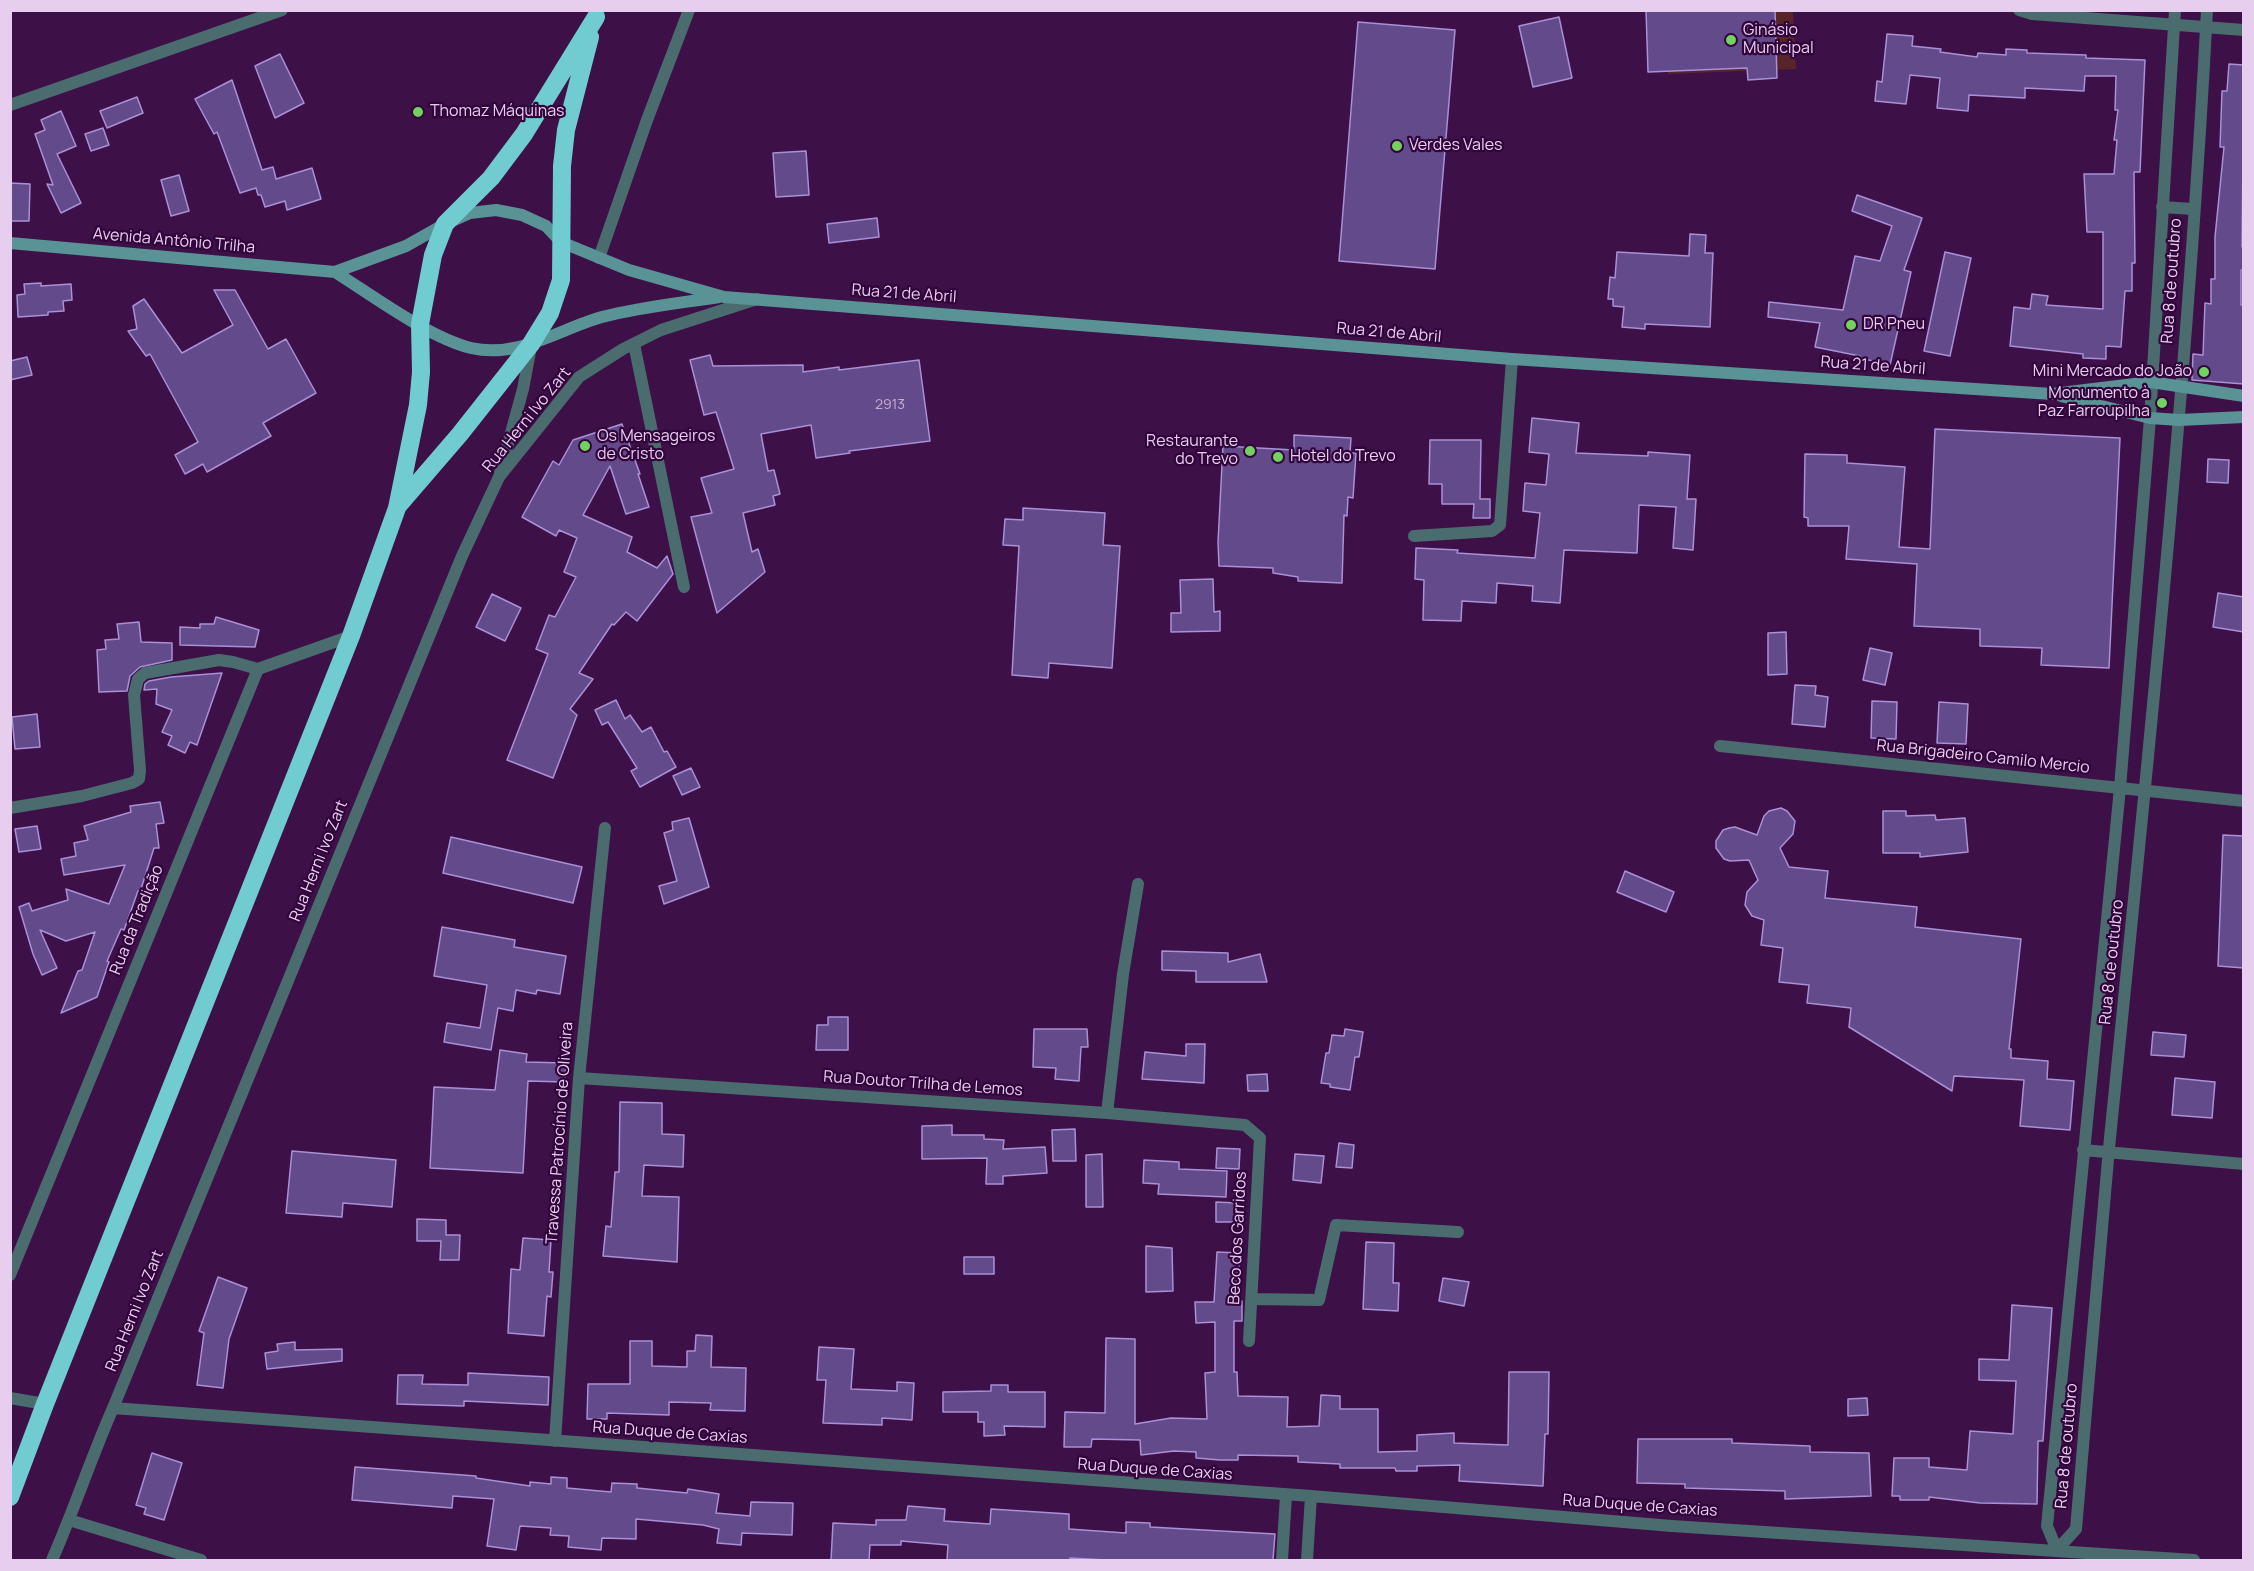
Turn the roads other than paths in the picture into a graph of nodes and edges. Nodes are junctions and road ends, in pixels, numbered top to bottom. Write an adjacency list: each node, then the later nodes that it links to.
1 (282, 10): 11 (street)
2 (689, 10): 17 (street)
3 (2019, 10): 7 (street)
4 (2175, 10): 8 (street, Rua 8 de outubro)
5 (2207, 10): 9 (street, Rua 8 de outubro)
6 (597, 14): 14 (highway); 15 (highway)
7 (2081, 14): 8 (street)
8 (2174, 25): 9 (street); 12 (street, Rua 8 de outubro)
9 (2206, 27): 10 (street); 13 (street, Rua 8 de outubro)
10 (2244, 30)
11 (10, 105)
12 (2162, 207): 13 (street); 25 (street, Rua 8 de outubro)
13 (2193, 208): 26 (street, Rua 8 de outubro)
14 (445, 224): 15 (street); 18 (street, Avenida Antônio Trilha); 21 (highway)
15 (561, 242): 17 (street, Rua 21 de Abril); 22 (highway)
16 (10, 243): 18 (street, Avenida Antônio Trilha)
17 (599, 258): 19 (street, Rua 21 de Abril)
18 (335, 272): 21 (street, Avenida Antônio Trilha)
19 (724, 297): 20 (street, Rua 21 de Abril); 22 (street, Rua 21 de Abril)
20 (759, 299): 23 (street, Rua Herni Ivo Zart); 24 (street, Rua 21 de Abril)
21 (420, 324): 22 (street); 33 (highway)
22 (531, 344): 32 (street); 33 (highway)
23 (634, 344): 32 (street, Rua Herni Ivo Zart); 35 (street)
24 (1512, 359): 27 (street, Rua 21 de Abril); 34 (street)
25 (2151, 382): 26 (street, Rua 21 de Abril); 27 (street, Rua 21 de Abril); 30 (street, Rua 8 de outubro)
26 (2181, 386): 28 (street, Rua 21 de Abril); 31 (street, Rua 8 de outubro)
27 (2052, 393): 30 (street, Rua 21 de Abril)
28 (2244, 396)
29 (2244, 417): 31 (street, Rua 21 de Abril)
30 (2150, 418): 31 (street, Rua 21 de Abril); 39 (street, Rua 8 de outubro)
31 (2179, 420): 40 (street, Rua 8 de outubro)
32 (499, 477): 57 (street, Rua Herni Ivo Zart)
33 (396, 508): 36 (highway)
34 (1414, 536)
35 (684, 587)
36 (351, 636): 37 (street); 56 (highway)
37 (258, 669): 42 (street); 52 (street, Rua da Tradição)
38 (1720, 746): 39 (street, Rua Brigadeiro Camilo Mercio)
39 (2120, 788): 40 (street, Rua Brigadeiro Camilo Mercio); 48 (street, Rua 8 de outubro)
40 (2146, 791): 41 (street, Rua Brigadeiro Camilo Mercio); 49 (street, Rua 8 de outubro)
41 (2244, 801)
42 (10, 808)
43 (605, 828): 45 (street, Travessa Patrocínio de Oliveira)
44 (1138, 884): 46 (street)
45 (579, 1078): 46 (street, Rua Doutor Trilha de Lemos); 58 (street, Travessa Patrocínio de Oliveira)
46 (1107, 1113): 47 (street, Rua Doutor Trilha de Lemos)
47 (1260, 1138): 53 (street, Beco dos Garridos)
48 (2083, 1150): 49 (street); 63 (street, Rua 8 de outubro)
49 (2109, 1152): 50 (street); 63 (street, Rua 8 de outubro)
50 (2244, 1164)
51 (1458, 1232): 53 (street)
52 (10, 1275)
53 (1252, 1299): 54 (street, Beco dos Garridos)
54 (1249, 1341)
55 (10, 1398): 56 (street)
56 (45, 1404): 61 (highway)
57 (113, 1408): 58 (street, Rua Duque de Caxias); 62 (street, Rua Herni Ivo Zart)
58 (555, 1441): 59 (street, Rua Duque de Caxias)
59 (1286, 1495): 60 (street, Rua Duque de Caxias); 66 (street)
60 (1311, 1496): 63 (street, Rua Duque de Caxias); 67 (street)
61 (10, 1497)
62 (69, 1520): 64 (street, Rua Herni Ivo Zart); 65 (street)
63 (2057, 1550): 68 (street, Rua Duque de Caxias)
64 (52, 1560)
65 (201, 1560)
66 (1281, 1560)
67 (1307, 1560)
68 (2194, 1560)

